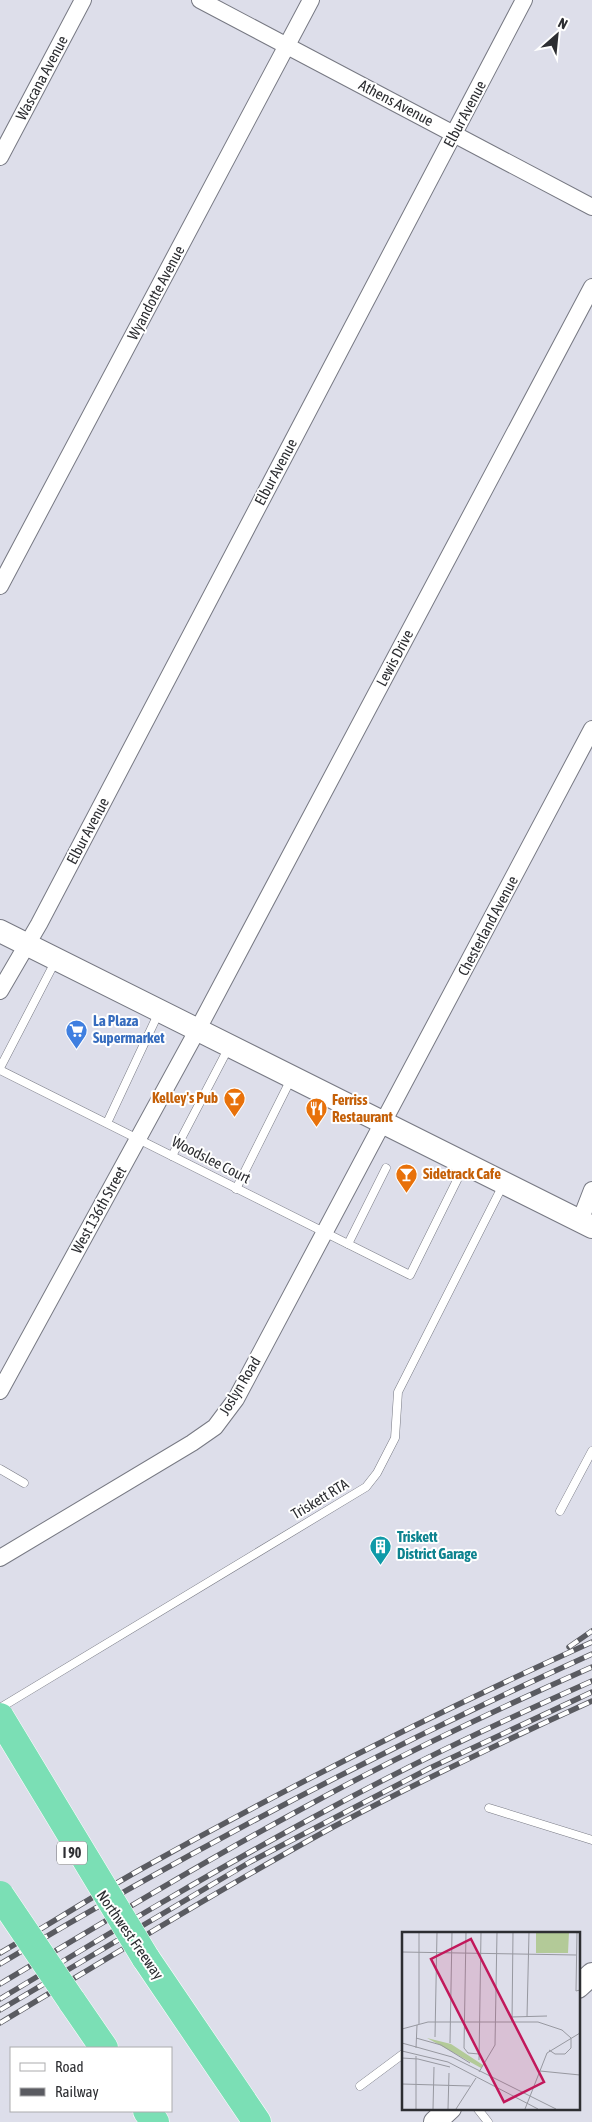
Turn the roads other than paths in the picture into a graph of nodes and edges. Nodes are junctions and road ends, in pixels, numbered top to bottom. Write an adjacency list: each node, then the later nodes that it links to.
1 (84, 0): 7 (street, Wascana Avenue)
2 (200, 0): 5 (street, Athens Avenue)
3 (311, 0): 5 (street, Wyandotte Avenue)
4 (524, 0): 6 (street, Elbur Avenue)
5 (287, 46): 6 (street, Athens Avenue); 10 (street, Wyandotte Avenue)
6 (454, 134): 8 (street, Athens Avenue); 13 (street, Elbur Avenue)
7 (0, 157)
8 (592, 207)
9 (592, 286): 17 (street, Lewis Drive)
10 (0, 586)
11 (592, 729): 21 (street, Chesterland Avenue)
12 (0, 931): 13 (main road)
13 (28, 944): 14 (main road); 15 (street, Elbur Avenue)
14 (57, 958): 16 (main road); 19 (lane)
15 (0, 991)
16 (160, 1010): 17 (main road); 22 (lane)
17 (198, 1029): 18 (main road); 23 (street, West 136th Street)
18 (230, 1045): 20 (main road); 24 (lane)
19 (0, 1069): 22 (lane, Woodslee Court)
20 (292, 1077): 21 (main road); 28 (lane)
21 (383, 1122): 25 (main road); 31 (street, Joslyn Road)
22 (107, 1123): 23 (lane, Woodslee Court)
23 (138, 1139): 24 (lane, Woodslee Court); 33 (street, West 136th Street)
24 (172, 1156): 28 (lane, Woodslee Court)
25 (465, 1164): 27 (main road); 32 (lane, Woodslee Court)
26 (386, 1168): 32 (lane)
27 (503, 1184): 30 (main road); 39 (lane, Triskett RTA)
28 (236, 1189): 31 (lane, Woodslee Court)
29 (592, 1190): 30 (street)
30 (586, 1224)
31 (324, 1232): 32 (lane, Woodslee Court); 38 (street, Joslyn Road)
32 (348, 1244)
33 (0, 1391)
34 (592, 1452): 37 (lane)
35 (0, 1469): 36 (lane)
36 (24, 1482)
37 (560, 1512)
38 (0, 1558)
39 (0, 1708)
40 (0, 1717): 45 (highway, bridge)
41 (0, 1750): 45 (highway, Northwest Freeway / I 90, bridge)
42 (489, 1808): 43 (lane)
43 (592, 1840)
44 (0, 1895): 48 (highway, bridge)
45 (145, 1957): 53 (highway, Northwest Freeway / I 90)
46 (592, 1974): 47 (main road)
47 (580, 1985)
48 (103, 2047)
49 (402, 2055): 50 (lane)
50 (360, 2086)
51 (448, 2110): 54 (main road)
52 (479, 2110): 55 (lane)
53 (257, 2122)
54 (435, 2122)
55 (488, 2122)

